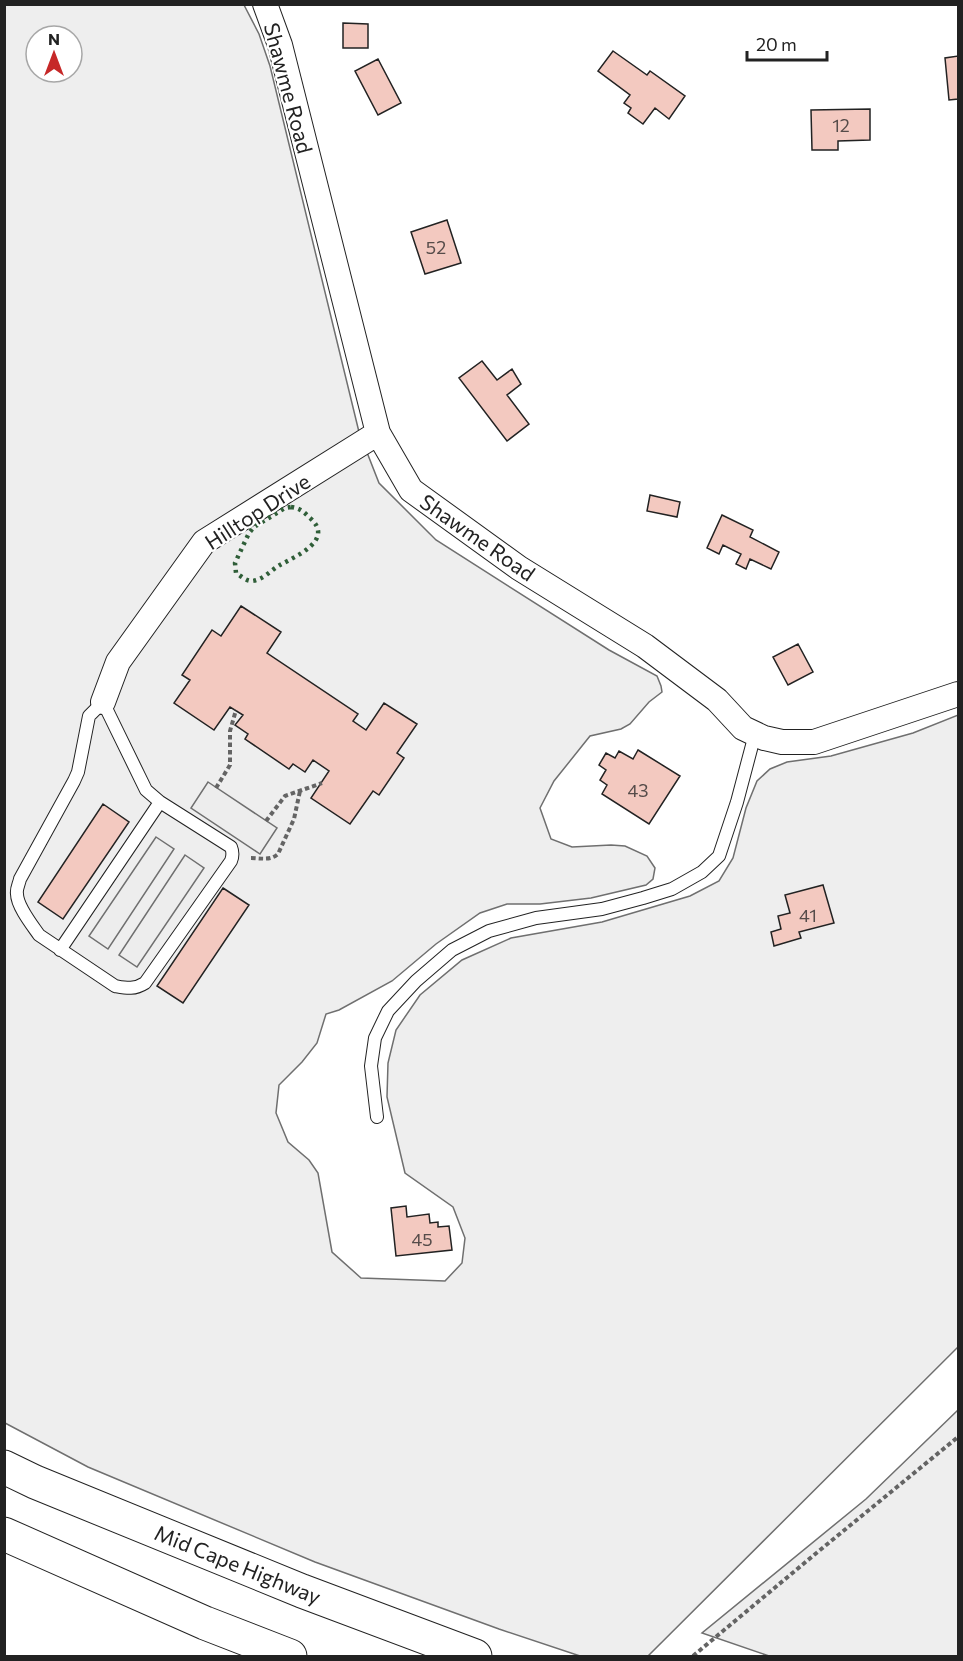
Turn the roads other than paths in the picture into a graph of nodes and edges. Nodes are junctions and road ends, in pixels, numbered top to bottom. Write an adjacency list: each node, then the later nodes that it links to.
1 (265, 4): 2 (street, Shawme Road)
2 (378, 433): 4 (street, Hilltop Drive); 5 (street, Shawme Road)
3 (958, 694): 5 (street, Shawme Road)
4 (103, 702): 6 (lane); 7 (lane)
5 (755, 734): 8 (lane)
6 (160, 802): 7 (lane); 7 (lane)
7 (60, 950)
8 (377, 1117)
9 (4, 1467): 12 (highway, Mid Cape Highway)
10 (4, 1534): 11 (highway)
11 (290, 1656)
12 (474, 1656)

